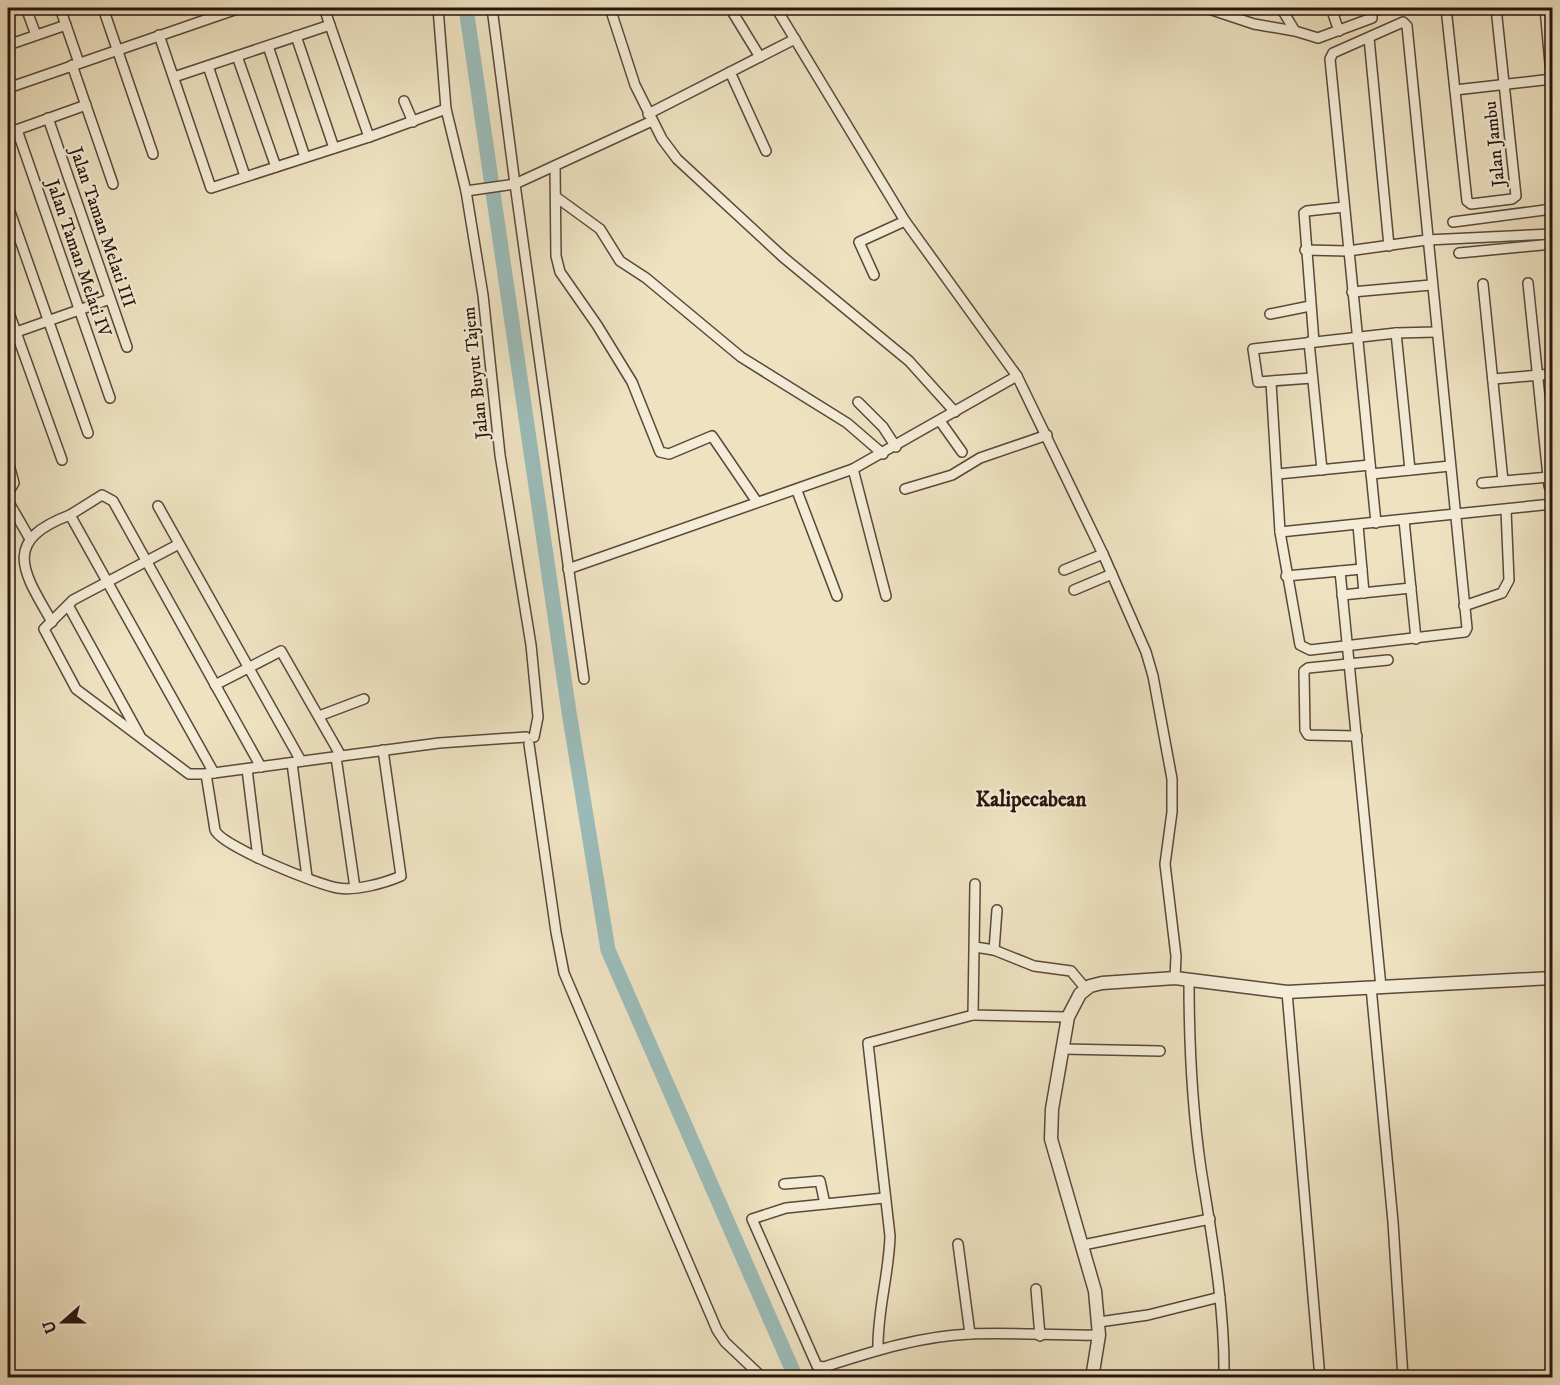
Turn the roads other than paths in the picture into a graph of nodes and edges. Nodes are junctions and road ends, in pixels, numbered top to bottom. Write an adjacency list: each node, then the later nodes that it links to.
1 (26, 8): 23 (street)
2 (60, 8): 20 (street)
3 (102, 8): 31 (street)
4 (240, 8): 24 (street)
5 (324, 8): 21 (street)
6 (438, 8): 45 (street, Jalan Buyut Tajem)
7 (492, 8): 59 (street)
8 (610, 8): 47 (street)
9 (730, 8): 33 (street)
10 (776, 8): 28 (street)
11 (1206, 8): 19 (street)
12 (1235, 8): 19 (street)
13 (1281, 8): 22 (street)
14 (1371, 8): 26 (street)
15 (1446, 8): 42 (street)
16 (1496, 8): 39 (street, Jalan Jambu)
17 (1545, 8): 38 (street)
18 (1332, 9): 26 (street)
19 (1242, 20): 22 (street)
20 (66, 25): 23 (street); 34 (street)
21 (330, 25): 25 (street); 50 (street)
22 (1295, 31): 26 (street)
23 (36, 35): 29 (street)
24 (159, 35): 31 (street); 37 (street)
25 (296, 36): 30 (street); 51 (street)
26 (1346, 36): 27 (street); 63 (street)
27 (1369, 38): 68 (street); 70 (street)
28 (797, 42): 33 (street); 65 (street)
29 (8, 45)
30 (268, 46): 32 (street); 54 (street)
31 (117, 50): 34 (street); 53 (street)
32 (237, 56): 35 (street); 56 (street)
33 (760, 57): 36 (street)
34 (76, 64): 41 (street); 44 (street)
35 (208, 66): 37 (street); 57 (street)
36 (730, 72): 47 (street); 52 (street)
37 (174, 77): 57 (street)
38 (1552, 79): 39 (street); 40 (street)
39 (1504, 86): 42 (street); 42 (street, Jalan Jambu)
40 (1552, 86)
41 (8, 88)
42 (1455, 90)
43 (404, 101): 48 (street)
44 (86, 105): 46 (street); 58 (street)
45 (447, 109): 48 (street); 60 (street, Jalan Buyut Tajem)
46 (48, 118): 49 (street); 79 (street, Jalan Taman Melati III)
47 (650, 118): 55 (street); 99 (street)
48 (413, 122): 50 (street)
49 (12, 131): 82 (street, Jalan Taman Melati IV)
50 (369, 137): 51 (street)
51 (334, 148): 54 (street)
52 (766, 151)
53 (153, 154)
54 (305, 157): 56 (street)
55 (555, 166): 59 (street); 61 (street)
56 (276, 167): 57 (street)
57 (245, 177)
58 (113, 184)
59 (513, 185): 60 (street); 134 (street)
60 (469, 191): 159 (street, Jalan Buyut Tajem)
61 (556, 197): 105 (street); 120 (street)
62 (8, 206): 84 (street)
63 (1344, 207): 71 (street); 72 (street)
64 (1552, 209): 66 (street)
65 (905, 221): 74 (street); 93 (street)
66 (1453, 222)
67 (1552, 234): 68 (street)
68 (1426, 240): 70 (street); 77 (street)
69 (1552, 244): 73 (street)
70 (1389, 246): 72 (street)
71 (1305, 250): 72 (street); 80 (street)
72 (1348, 251): 78 (street)
73 (1459, 253)
74 (874, 275)
75 (1528, 282): 92 (street)
76 (1483, 284): 95 (street)
77 (1431, 285): 78 (street); 85 (street)
78 (1352, 292): 88 (street)
79 (110, 299): 82 (street); 90 (street, Jalan Taman Melati III)
80 (1310, 306): 83 (street); 89 (street)
81 (8, 310): 86 (street)
82 (79, 310): 84 (street); 97 (street, Jalan Taman Melati IV)
83 (1270, 314)
84 (48, 321): 86 (street); 101 (street)
85 (1436, 332): 87 (street); 108 (street)
86 (11, 333): 106 (street)
87 (1396, 333): 88 (street); 112 (street)
88 (1357, 337): 89 (street); 110 (street)
89 (1311, 342): 94 (street); 96 (street)
90 (127, 347)
91 (1552, 374): 92 (street)
92 (1538, 375): 95 (street); 114 (street)
93 (1017, 376): 99 (street); 102 (street)
94 (1312, 378): 96 (street); 111 (street)
95 (1493, 379): 114 (street)
96 (1271, 382): 113 (street)
97 (110, 398)
98 (858, 402): 103 (street)
99 (955, 412): 100 (street)
100 (940, 421): 103 (street); 104 (street)
101 (88, 433)
102 (1047, 435): 116 (street); 132 (street)
103 (896, 447): 105 (street)
104 (962, 452)
105 (884, 454): 109 (street)
106 (62, 460)
107 (8, 461): 118 (street)
108 (1450, 466): 112 (street); 125 (street)
109 (853, 469): 117 (street); 146 (street)
110 (1370, 469): 111 (street); 112 (street); 127 (street)
111 (1322, 470): 113 (street)
112 (1410, 470)
113 (1278, 474): 129 (street)
114 (1503, 481): 115 (street)
115 (1482, 483)
116 (905, 489)
117 (797, 491): 120 (street); 145 (street)
118 (8, 493)
119 (8, 502): 130 (street)
120 (757, 502): 134 (street)
121 (1552, 504): 123 (street)
122 (158, 506): 131 (street)
123 (1506, 510): 125 (street); 147 (street)
124 (70, 515): 130 (street); 133 (street); 140 (street)
125 (1455, 515): 126 (street); 147 (street)
126 (1404, 520): 127 (street); 141 (street)
127 (1376, 523): 128 (street)
128 (1358, 525): 129 (street); 135 (street)
129 (1280, 532): 139 (street)
130 (30, 539): 149 (street)
131 (179, 544): 133 (street); 153 (street)
132 (1103, 554): 136 (street); 138 (street)
133 (146, 562): 140 (street); 155 (street)
134 (568, 569): 154 (street)
135 (1362, 569): 137 (street); 143 (street)
136 (1064, 570)
137 (1340, 571): 139 (street); 144 (street)
138 (1112, 574): 142 (street); 174 (street)
139 (1286, 576): 151 (street)
140 (107, 583): 148 (street); 166 (street)
141 (1411, 588): 143 (street); 150 (street)
142 (1074, 590)
143 (1364, 593): 144 (street)
144 (1342, 595): 151 (street)
145 (837, 596)
146 (886, 596)
147 (1464, 606): 150 (street)
148 (69, 607): 149 (street); 160 (street)
149 (52, 622): 160 (street)
150 (1416, 639): 151 (street)
151 (1350, 656): 152 (street); 158 (street); 158 (street)
152 (1388, 660)
153 (249, 666): 155 (street); 157 (street); 163 (street)
154 (584, 679)
155 (215, 685): 164 (street)
156 (364, 699): 157 (street)
157 (319, 716): 162 (street)
158 (1357, 736): 177 (street)
159 (530, 739): 161 (street); 197 (street, Jalan Buyut Tajem)
160 (141, 740): 166 (street)
161 (383, 750): 162 (street); 170 (street)
162 (338, 756): 163 (street); 170 (street)
163 (297, 762): 164 (street); 168 (street)
164 (261, 767): 165 (street)
165 (247, 769): 166 (street); 167 (street)
166 (210, 774): 167 (street)
167 (258, 858): 168 (street)
168 (307, 877): 170 (street)
169 (975, 884): 172 (street)
170 (355, 888)
171 (997, 910): 173 (street)
172 (975, 947): 173 (street); 180 (street)
173 (994, 950): 178 (street)
174 (1175, 978): 176 (street); 178 (street)
175 (1552, 978): 177 (street)
176 (1189, 981): 179 (street); 187 (street)
177 (1376, 987): 179 (street); 201 (street)
178 (1086, 989): 181 (street)
179 (1287, 992): 200 (street)
180 (973, 1015): 181 (street); 185 (street)
181 (1068, 1017): 182 (street)
182 (1063, 1049): 183 (street); 189 (street)
183 (1160, 1051)
184 (784, 1184): 186 (street)
185 (884, 1198): 186 (street); 196 (street)
186 (825, 1204): 196 (street)
187 (1210, 1219): 189 (street); 191 (street)
188 (958, 1244): 193 (street)
189 (1083, 1245): 192 (street)
190 (1036, 1289): 195 (street)
191 (1220, 1297): 192 (street); 199 (street)
192 (1099, 1322): 194 (street)
193 (970, 1334): 195 (street); 196 (street)
194 (1099, 1335): 195 (street); 198 (street)
195 (1040, 1336)
196 (878, 1350)
197 (763, 1377)
198 (1092, 1377)
199 (1224, 1377)
200 (1320, 1377)
201 (1403, 1377)

